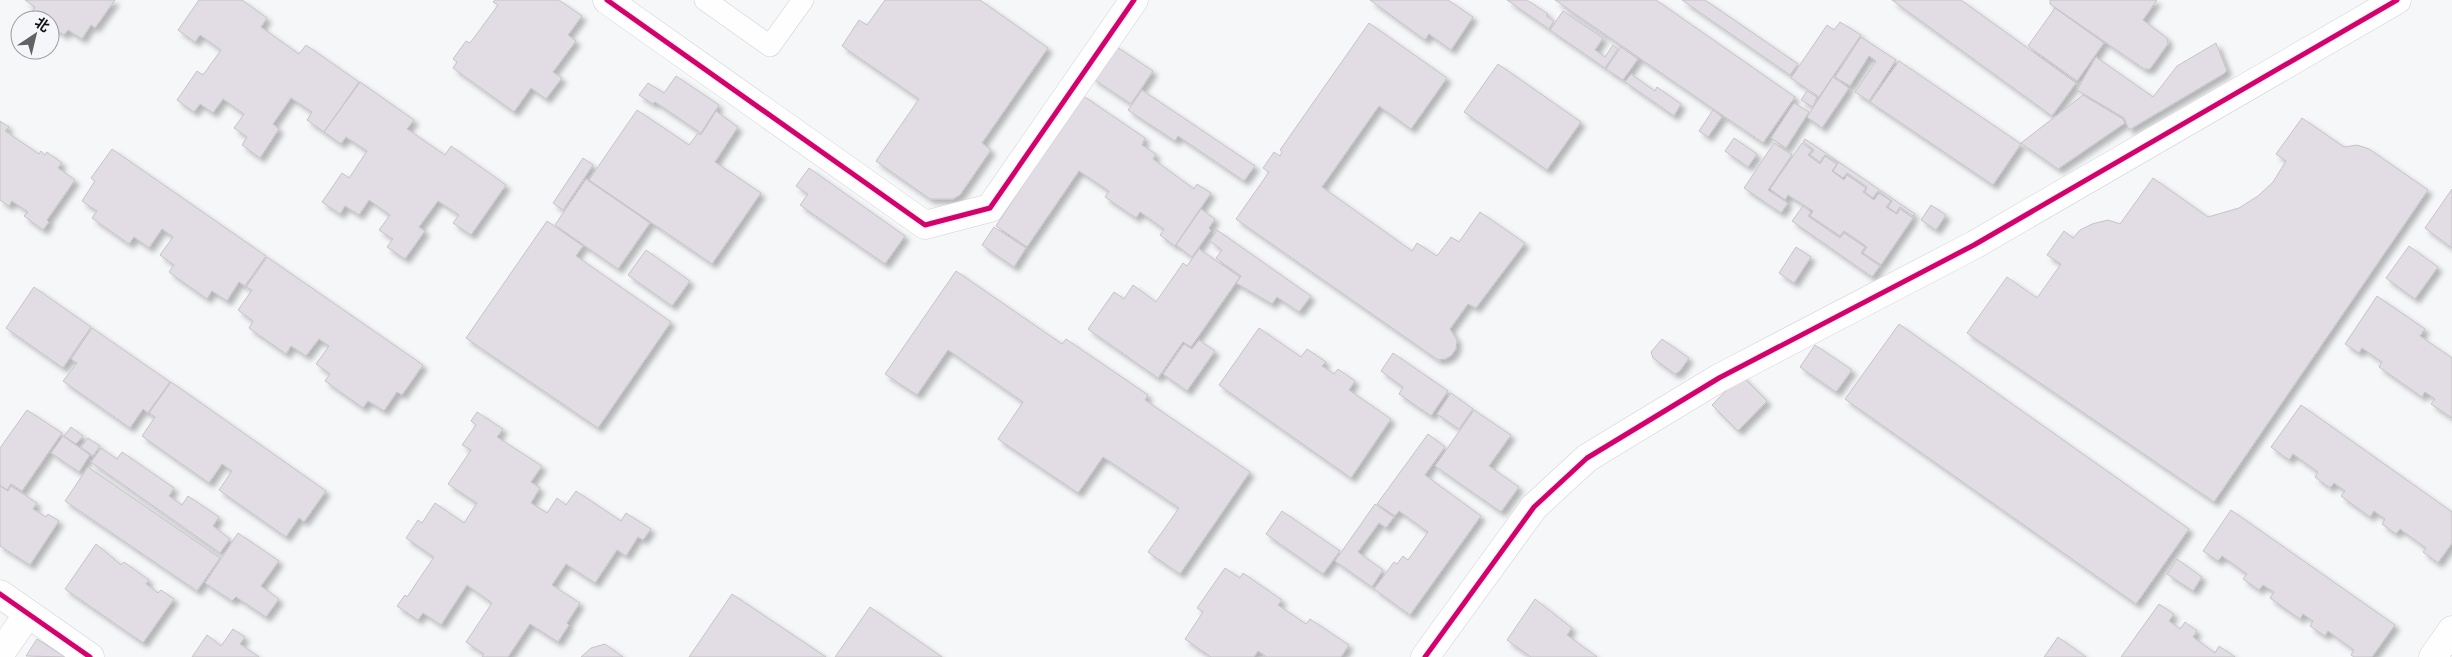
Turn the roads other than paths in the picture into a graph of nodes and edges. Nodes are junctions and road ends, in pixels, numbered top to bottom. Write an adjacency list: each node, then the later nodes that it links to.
1 (607, 0): 4 (street)
2 (705, 0): 3 (lane)
3 (803, 0)
4 (1134, 0)
5 (2396, 0): 11 (street)
6 (0, 594): 7 (street)
7 (28, 614): 9 (street); 10 (street)
8 (2452, 630): 12 (street)
9 (0, 654)
10 (90, 657)
11 (1425, 657)
12 (2433, 657)

